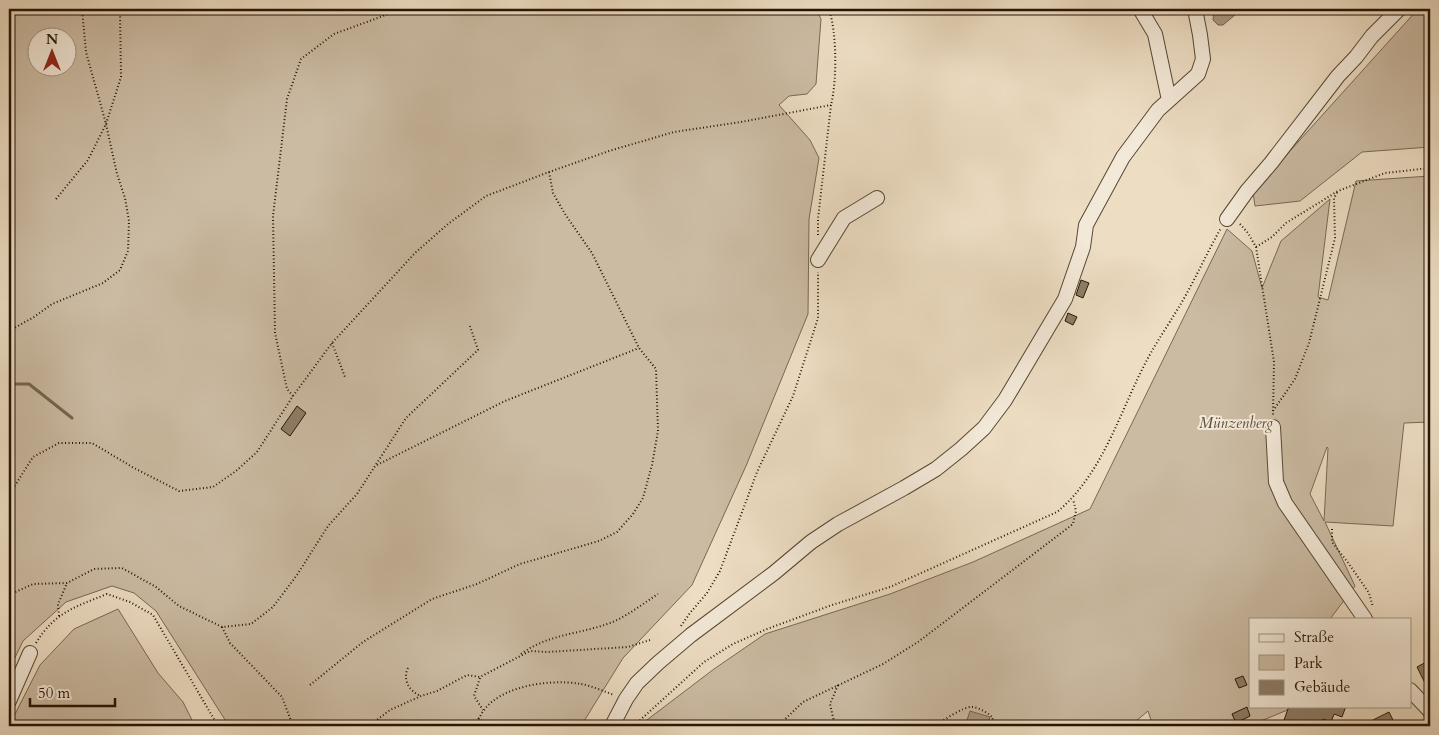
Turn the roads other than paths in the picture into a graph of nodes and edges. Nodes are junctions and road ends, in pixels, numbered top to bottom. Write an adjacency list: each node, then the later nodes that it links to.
1 (1140, 9): 4 (street)
2 (1195, 9): 4 (street)
3 (1399, 9): 6 (street)
4 (1169, 100): 14 (street)
5 (877, 198): 7 (street)
6 (1227, 219)
7 (818, 260)
8 (1273, 427): 9 (street)
9 (1369, 614)
10 (30, 653): 12 (street)
11 (1412, 692): 13 (street)
12 (9, 700)
13 (1430, 711)
14 (613, 724)

